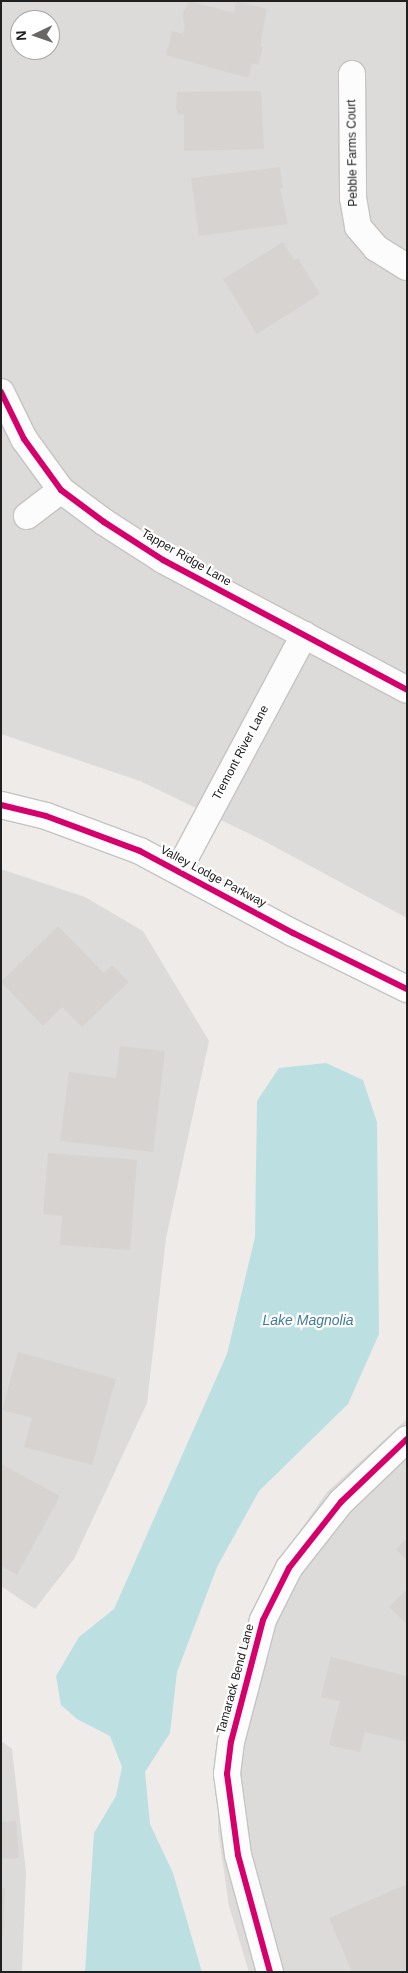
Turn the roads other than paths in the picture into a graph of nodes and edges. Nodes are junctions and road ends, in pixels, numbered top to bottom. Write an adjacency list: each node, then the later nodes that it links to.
1 (352, 74): 2 (street, Pebble Farms Court)
2 (407, 267)
3 (1, 392): 4 (street, Tapper Ridge Lane)
4 (61, 490): 5 (street); 6 (street, Tapper Ridge Lane)
5 (27, 516)
6 (304, 635): 7 (street, Tapper Ridge Lane); 9 (street, Tremont River Lane)
7 (407, 690)
8 (1, 805): 9 (street, Valley Lodge Parkway)
9 (178, 871): 10 (street, Valley Lodge Parkway)
10 (407, 989)
11 (407, 1438): 12 (street, Tamarack Bend Lane)
12 (270, 1972)

